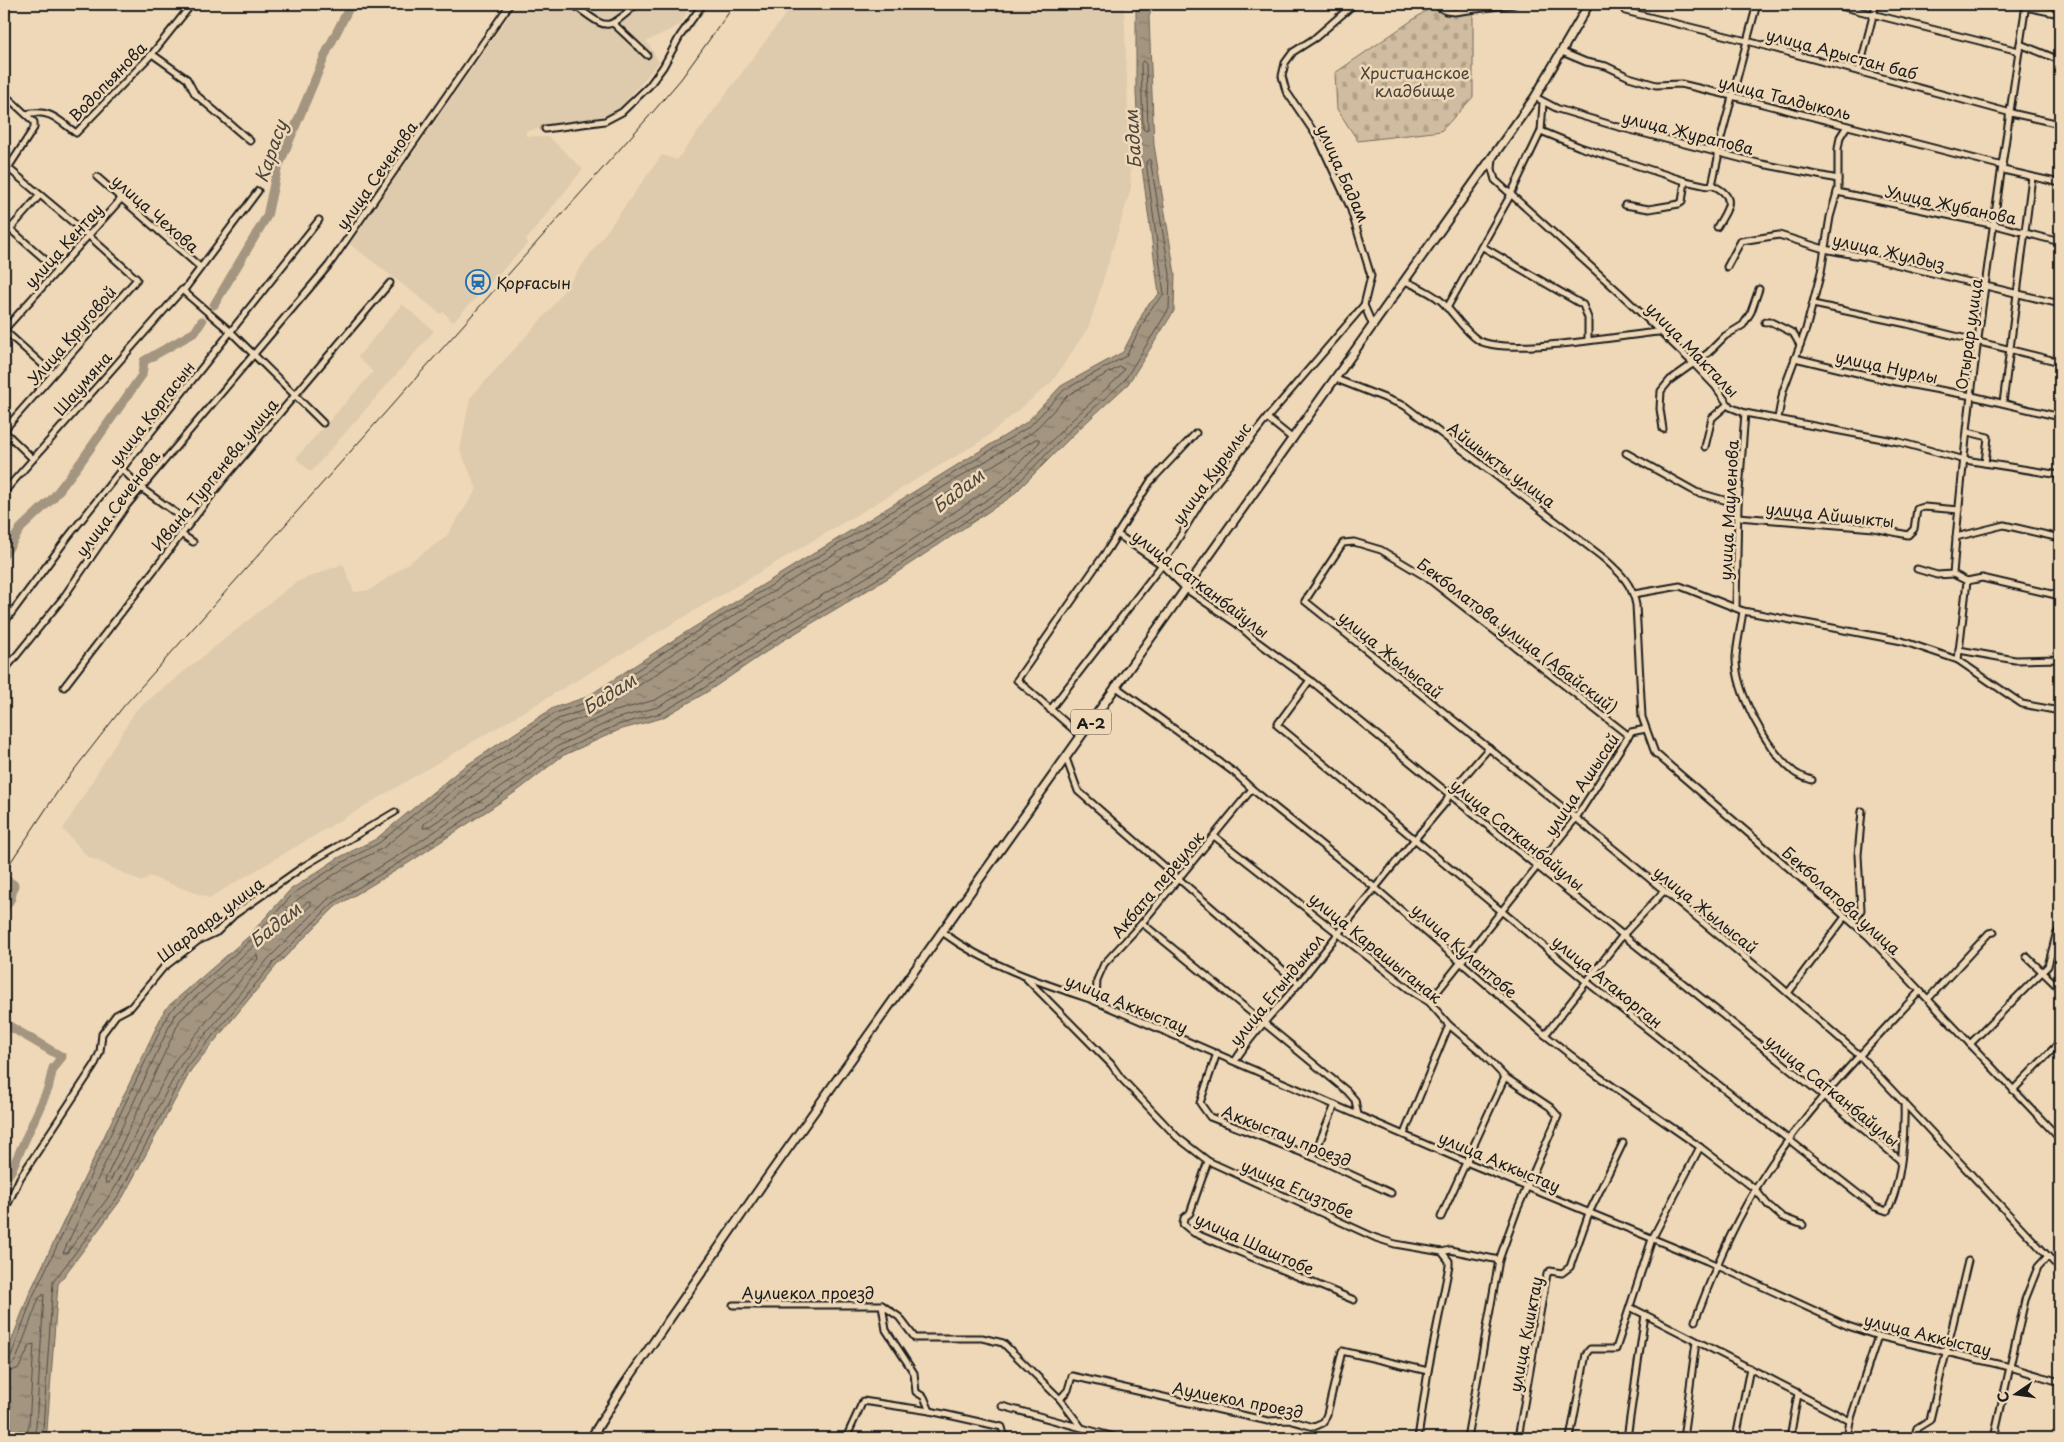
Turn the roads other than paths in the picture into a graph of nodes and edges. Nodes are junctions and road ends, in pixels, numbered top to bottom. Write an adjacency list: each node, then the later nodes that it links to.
1 (192, 4): 22 (street, Водопьянова)
2 (510, 4): 84 (street, улица Сеченова)
3 (572, 4): 17 (street)
4 (637, 4): 17 (street)
5 (703, 4): 34 (street)
6 (1354, 4): 73 (street, улица Бадам)
7 (1434, 4): 8 (street)
8 (1514, 4)
9 (1589, 4): 21 (highway, A-2)
10 (1623, 4): 18 (street, улица Арыстан баб)
11 (1757, 4): 18 (street)
12 (1832, 4): 16 (street)
13 (1876, 4): 16 (street)
14 (2026, 5): 15 (street); 19 (street, Отырар улица)
15 (2060, 14)
16 (1874, 15): 20 (street); 25 (street)
17 (614, 24): 23 (street)
18 (1747, 41): 25 (street, улица Арыстан баб); 27 (street)
19 (2020, 44): 20 (street, Отырар улица); 24 (street)
20 (2019, 51): 30 (street, Отырар улица)
21 (1562, 52): 27 (street, улица Талдыколь); 28 (highway, A-2)
22 (152, 54): 31 (street, Водопьянова); 36 (street)
23 (647, 55)
24 (2057, 59)
25 (1858, 71): 30 (street, улица Арыстан баб)
26 (4, 94): 31 (street)
27 (1732, 96): 33 (street, улица Талдыколь); 37 (street)
28 (1534, 97): 29 (street, улица Журапова); 38 (highway, A-2)
29 (1543, 102): 35 (street); 37 (street, улица Журапова)
30 (2011, 113): 32 (street, улица Арыстан баб); 39 (street, Отырар улица)
31 (26, 114): 48 (street)
32 (2060, 124)
33 (1847, 126): 39 (street, улица Талдыколь); 42 (street)
34 (545, 129)
35 (1540, 131): 43 (street); 49 (street)
36 (250, 141)
37 (1717, 152): 42 (street, улица Журапова); 45 (street)
38 (1493, 155): 49 (street, улица Макталы); 65 (highway, A-2)
39 (2003, 168): 41 (street, улица Талдыколь); 53 (street, Отырар улица)
40 (96, 177): 50 (street, улица Чехова)
41 (2032, 177): 44 (street, улица Талдыколь); 56 (street)
42 (1838, 178): 47 (street)
43 (1685, 181): 45 (street); 51 (street)
44 (2060, 183)
45 (1712, 185): 54 (street)
46 (258, 191): 62 (street, Шаумяна)
47 (1837, 192): 53 (street, Улица Жубанова); 61 (street)
48 (40, 195): 55 (street); 57 (street)
49 (1510, 196): 60 (street); 79 (street, улица Макталы)
50 (121, 200): 57 (street, улица Кентау); 62 (street, улица Чехова)
51 (1625, 205)
52 (319, 220): 78 (street, улица Коргасын)
53 (1995, 225): 56 (street, Улица Жубанова); 68 (street, Отырар улица)
54 (1717, 227)
55 (10, 229): 58 (street); 64 (street)
56 (2025, 233): 59 (street, Улица Жубанова); 70 (street)
57 (88, 235): 64 (street, улица Кентау); 88 (street, Улица Круговой)
58 (4, 236)
59 (2060, 242)
60 (1483, 247): 74 (street); 80 (street)
61 (1824, 249): 63 (street, улица Жулдыз); 68 (street, улица Жулдыз); 71 (street)
62 (200, 267): 69 (street, Шаумяна)
63 (1727, 267)
64 (57, 270): 77 (street, улица Кентау)
65 (1405, 281): 74 (street); 76 (highway, A-2)
66 (390, 283): 90 (street, Ивана Тургенева улица)
67 (1759, 288): 87 (street)
68 (1986, 288): 70 (street, улица Жулдыз); 81 (street, Отырар улица)
69 (182, 291): 78 (street); 106 (street, Шаумяна)
70 (2017, 294): 72 (street, улица Жулдыз); 83 (street)
71 (1813, 304): 81 (street); 82 (street)
72 (2060, 304)
73 (1364, 305): 76 (street); 96 (street, улица Курылыс)
74 (1448, 308): 80 (street)
75 (1766, 322): 82 (street)
76 (1374, 326): 89 (highway, A-2)
77 (4, 330): 88 (street)
78 (231, 332): 84 (street); 109 (street, улица Коргасын)
79 (1659, 332): 80 (street); 87 (street, улица Макталы)
80 (1588, 339)
81 (1979, 343): 83 (street); 91 (street, Отырар улица)
82 (1800, 346): 85 (street)
83 (2010, 348): 86 (street); 92 (street)
84 (253, 354): 90 (street); 111 (street, улица Сеченова)
85 (1795, 358): 91 (street, улица Нурлы); 97 (street)
86 (2060, 362)
87 (1694, 364): 93 (street, улица Макталы); 99 (street)
88 (53, 374): 100 (street, Улица Круговой)
89 (1336, 379): 103 (highway, A-2); 127 (street, Айшыкты улица)
90 (294, 394): 98 (street); 116 (street, Ивана Тургенева улица)
91 (1972, 396): 92 (street, улица Нурлы); 101 (street, Отырар улица)
92 (2003, 403): 95 (street, улица Нурлы)
93 (1728, 404): 94 (street, улица Макталы); 104 (street)
94 (1746, 413): 97 (street, улица Макталы); 113 (street, улица Мауленова)
95 (2060, 417)
96 (1267, 418): 103 (street); 122 (street, улица Курылыс)
97 (1778, 418): 107 (street, улица Макталы)
98 (323, 423)
99 (1663, 429)
100 (4, 430): 106 (street)
101 (1968, 432): 107 (street, Отырар улица); 108 (street)
102 (1196, 433): 118 (street)
103 (1293, 439): 126 (highway, A-2)
104 (1704, 447)
105 (1626, 453): 113 (street)
106 (33, 458): 112 (street, Шаумяна)
107 (1965, 460): 108 (street, улица Макталы); 114 (street, Отырар улица)
108 (1985, 463): 110 (street, улица Макталы)
109 (122, 470): 111 (street); 132 (street, улица Коргасын)
110 (2060, 475)
111 (141, 488): 116 (street); 136 (street, улица Сеченова)
112 (4, 492)
113 (1738, 504): 115 (street, улица Мауленова)
114 (1959, 510): 115 (street, улица Айшыкты); 119 (street, Отырар улица)
115 (1738, 517): 130 (street, улица Мауленова)
116 (190, 523): 117 (street, Ивана Тургенева улица)
117 (181, 534): 121 (street); 139 (street, Ивана Тургенева улица)
118 (1117, 534): 122 (street, улица Сатканбайулы); 140 (street)
119 (1956, 537): 120 (street); 124 (street, Отырар улица)
120 (2060, 538)
121 (193, 542)
122 (1162, 566): 126 (street, улица Сатканбайулы); 140 (street, улица Курылыс)
123 (1916, 569): 124 (street)
124 (1953, 574): 125 (street)
125 (1967, 581): 128 (street); 133 (street)
126 (1186, 589): 137 (street, улица Сатканбайулы); 138 (highway, A-2)
127 (1634, 594): 130 (street); 142 (street)
128 (2060, 596)
129 (1305, 601): 144 (street, Бекболатова улица (Абайский)); 145 (street, улица Жылысай)
130 (1736, 608): 131 (street)
131 (1743, 611): 135 (street); 147 (street)
132 (4, 623)
133 (1960, 650): 134 (street); 135 (street)
134 (2060, 659)
135 (1958, 660): 141 (street)
136 (4, 671)
137 (1310, 680): 149 (street, улица Сатканбайулы); 154 (street, улица Атакорган)
138 (1114, 686): 143 (highway, A-2); 148 (street, улица Кулантобе)
139 (64, 687)
140 (1050, 710): 143 (street)
141 (2060, 712)
142 (1646, 729): 144 (street, улица Ашысай); 160 (street, Бекболатова улица)
143 (1081, 736): 146 (highway, A-2)
144 (1629, 736): 152 (street, улица Ашысай)
145 (1489, 748): 149 (street, улица Егындыкол); 152 (street, улица Жылысай)
146 (1066, 758): 156 (street); 164 (highway, A-2)
147 (1812, 780)
148 (1252, 790): 153 (street, Акбата переулок); 157 (street, улица Кулантобе)
149 (1449, 794): 154 (street, улица Егындыкол); 155 (street, улица Сатканбайулы)
150 (1862, 810): 162 (street)
151 (395, 812): 206 (street, Шардара улица)
152 (1576, 818): 155 (street, улица Ашысай); 158 (street, улица Жылысай)
153 (1214, 836): 156 (street, Акбата переулок); 165 (street, улица Карашыганак)
154 (1415, 838): 157 (street, улица Егындыкол); 159 (street, улица Атакорган)
155 (1538, 866): 159 (street, улица Ашысай); 167 (street, улица Сатканбайулы)
156 (1178, 880): 161 (street, Акбата переулок); 173 (street)
157 (1374, 887): 165 (street, улица Егындыкол); 169 (street, улица Кулантобе)
158 (1664, 891): 167 (street); 176 (street, улица Жылысай)
159 (1501, 911): 169 (street, улица Ашысай); 172 (street, улица Атакорган)
160 (1845, 916): 162 (street, Бекболатова улица); 176 (street)
161 (1142, 923): 178 (street, Акбата переулок); 180 (street)
162 (1853, 923): 175 (street, Бекболатова улица)
163 (2060, 928): 170 (street)
164 (942, 932): 171 (street, улица Аккыстау); 236 (highway, A-2)
165 (1338, 932): 173 (street, улица Егындыкол); 179 (street, улица Карашыганак)
166 (1994, 932): 177 (street)
167 (1623, 935): 172 (street); 190 (street, улица Сатканбайулы)
168 (2026, 956): 170 (street)
169 (1460, 964): 179 (street, улица Ашысай); 182 (street, улица Кулантобе)
170 (2044, 971): 174 (street); 184 (street)
171 (1027, 979): 178 (street, улица Аккыстау); 201 (street, улица Егизтобе)
172 (1587, 982): 182 (street); 196 (street, улица Атакорган)
173 (1298, 983): 180 (street, улица Егындыкол)
174 (2060, 989)
175 (1920, 991): 177 (street, Бекболатова улица); 186 (street)
176 (1788, 993): 186 (street, улица Жылысай)
177 (1928, 999): 184 (street, Бекболатова улица)
178 (1096, 1001): 185 (street, улица Аккыстау)
179 (1429, 1002): 181 (street, улица Карашыганак)
180 (1263, 1023): 187 (street, улица Егындыкол); 193 (street)
181 (1449, 1026): 188 (street, улица Карашыганак); 194 (street)
182 (1545, 1035): 198 (street, улица Кулантобе)
183 (2060, 1042): 189 (street)
184 (1970, 1044): 189 (street, Бекболатова улица)
185 (1217, 1053): 187 (street, улица Аккыстау); 199 (street, Аккыстау проезд)
186 (1860, 1055): 190 (street); 191 (street, улица Жылысай)
187 (1235, 1061): 192 (street, улица Аккыстау)
188 (1505, 1077): 202 (street); 203 (street, улица Карашыганак)
189 (2014, 1090): 195 (street, Бекболатова улица)
190 (1825, 1097): 196 (street); 200 (street, улица Сатканбайулы)
191 (1904, 1102): 200 (street, улица Атакорган); 212 (street, улица Жылысай)
192 (1335, 1105): 193 (street, улица Аккыстау); 199 (street)
193 (1358, 1114): 194 (street, улица Аккыстау)
194 (1404, 1134): 202 (street, улица Аккыстау)
195 (2060, 1139)
196 (1788, 1141): 200 (street, улица Атакорган); 204 (street)
197 (1623, 1143): 207 (street, улица Кииктау)
198 (1700, 1147): 204 (street, улица Кулантобе); 210 (street)
199 (1313, 1157): 205 (street, Аккыстау проезд)
200 (1900, 1160)
201 (1208, 1161): 211 (street, улица Егизтобе); 217 (street, улица Шаштобе)
202 (1466, 1162): 203 (street, улица Аккыстау); 208 (street)
203 (1529, 1187): 207 (street, улица Аккыстау); 213 (street, улица Карашыганак)
204 (1755, 1190): 209 (street, улица Кулантобе); 215 (street)
205 (1391, 1193)
206 (4, 1212)
207 (1589, 1213): 210 (street, улица Аккыстау); 242 (street, улица Кииктау)
208 (1441, 1216)
209 (1802, 1225)
210 (1652, 1240): 215 (street, улица Аккыстау); 220 (street)
211 (1442, 1252): 213 (street, улица Егизтобе); 228 (street)
212 (2048, 1256): 216 (street, улица Жылысай); 226 (street)
213 (1499, 1260): 241 (street, улица Карашыганак)
214 (1968, 1261): 225 (street)
215 (1715, 1266): 222 (street); 223 (street, улица Аккыстау)
216 (2060, 1269)
217 (1354, 1300)
218 (733, 1305): 219 (street, Аулиекол проезд)
219 (882, 1305): 231 (street, Аулиекол проезд); 233 (street, Аулиекол проезд)
220 (1630, 1307): 221 (street); 243 (street)
221 (1645, 1315): 224 (street); 244 (street)
222 (1695, 1321)
223 (1878, 1336): 225 (street, улица Аккыстау); 234 (street)
224 (1696, 1342): 227 (street); 245 (street)
225 (1946, 1354): 226 (street, улица Аккыстау); 249 (street)
226 (2010, 1367): 229 (street, улица Аккыстау); 250 (street)
227 (1750, 1368): 230 (street); 246 (street)
228 (1428, 1371): 231 (street, Аулиекол проезд); 240 (street)
229 (2060, 1382)
230 (1798, 1394): 234 (street); 247 (street)
231 (1060, 1399): 235 (street, Аулиекол проезд)
232 (1002, 1406): 235 (street)
233 (930, 1411): 237 (street); 238 (street)
234 (1850, 1421): 248 (street)
235 (1083, 1428): 239 (street)
236 (591, 1438)
237 (846, 1438)
238 (1011, 1438)
239 (1118, 1438)
240 (1418, 1438)
241 (1467, 1438)
242 (1518, 1438)
243 (1570, 1438)
244 (1627, 1438)
245 (1683, 1438)
246 (1736, 1438)
247 (1790, 1438)
248 (1847, 1438)
249 (1914, 1438)
250 (1994, 1438)

